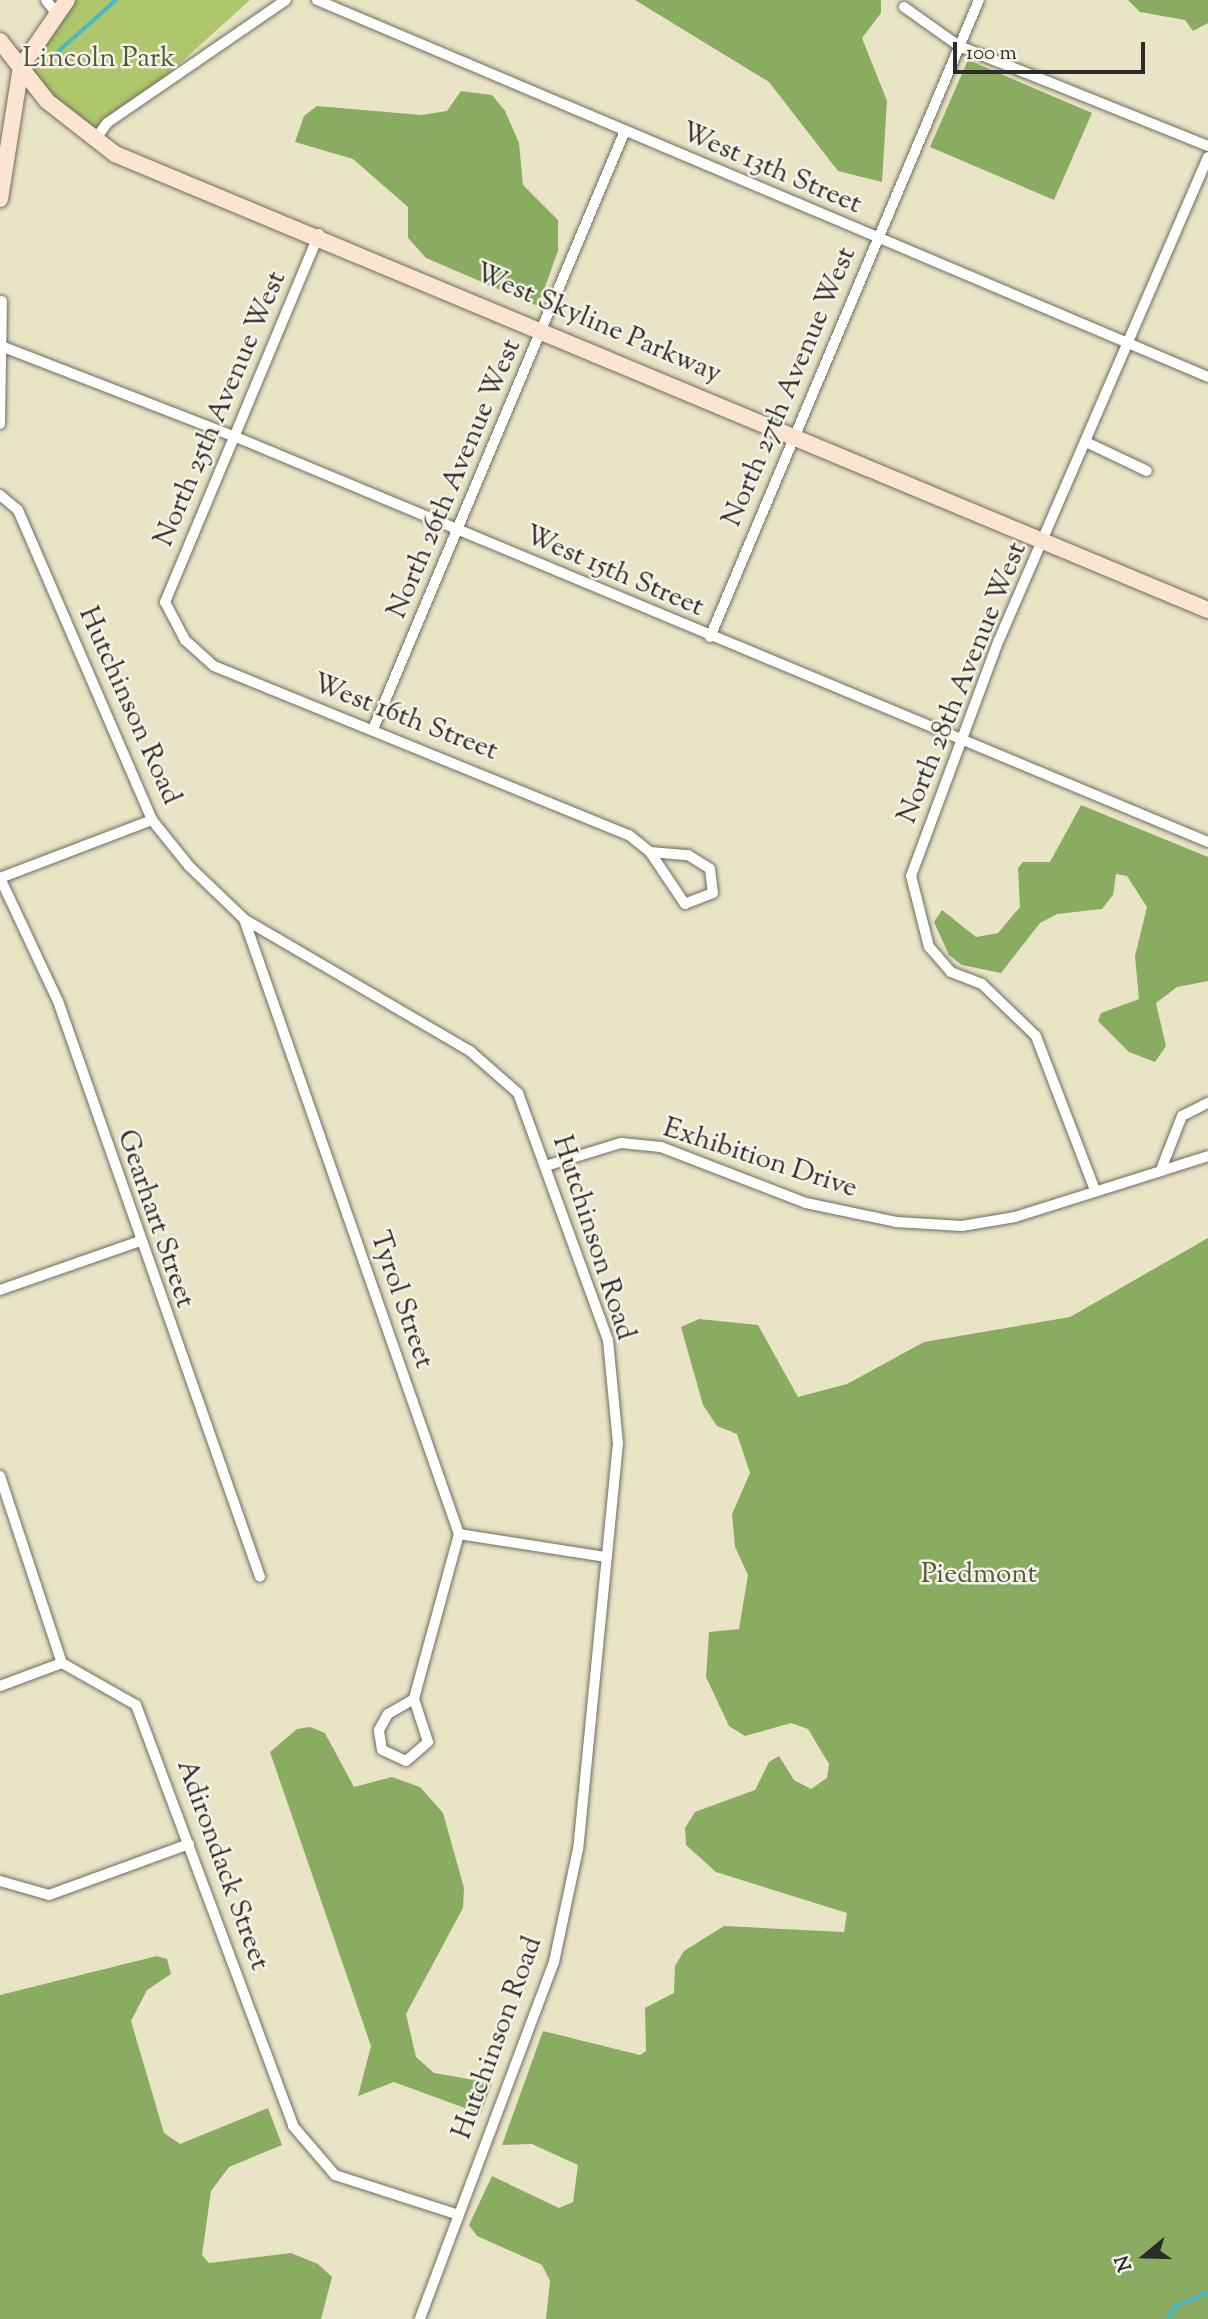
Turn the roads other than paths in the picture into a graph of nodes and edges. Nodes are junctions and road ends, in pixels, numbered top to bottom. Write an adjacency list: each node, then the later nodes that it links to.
1 (67, 0): 5 (street)
2 (286, 0): 11 (street)
3 (317, 0): 10 (street, West 13th Street)
4 (979, 0): 8 (street, North 27th Avenue West)
5 (51, 6): 9 (street)
6 (904, 7): 8 (street)
7 (0, 41): 9 (street, West Skyline Parkway)
8 (960, 46): 12 (street); 16 (street, North 27th Avenue West)
9 (21, 67): 11 (street, West Skyline Parkway); 14 (street)
10 (624, 133): 16 (street, West 13th Street); 18 (street, North 26th Avenue West)
11 (94, 141): 15 (street, West Skyline Parkway)
12 (1208, 145)
13 (1208, 157): 19 (street, North 28th Avenue West)
14 (0, 199)
15 (318, 234): 18 (street, West Skyline Parkway); 24 (street, North 25th Avenue West)
16 (877, 238): 19 (street, West 13th Street); 23 (street, North 27th Avenue West)
17 (2, 301): 20 (street)
18 (545, 328): 23 (street, West Skyline Parkway); 28 (street, North 26th Avenue West)
19 (1131, 344): 21 (street, West 13th Street); 25 (street, North 28th Avenue West)
20 (1, 346): 22 (street); 24 (street, West 15th Street)
21 (1208, 377)
22 (0, 424)
23 (791, 436): 29 (street, West Skyline Parkway); 32 (street, North 27th Avenue West)
24 (236, 437): 28 (street, West 15th Street); 30 (street, North 25th Avenue West)
25 (1088, 443): 26 (street); 29 (street, North 28th Avenue West)
26 (1147, 471)
27 (0, 495): 35 (street, Hutchinson Road)
28 (457, 531): 32 (street, West 15th Street); 33 (street, North 26th Avenue West)
29 (1043, 544): 31 (street, West Skyline Parkway); 34 (street, North 28th Avenue West)
30 (165, 602): 33 (street, West 16th Street)
31 (1208, 610)
32 (710, 637): 34 (street, West 15th Street)
33 (374, 727): 37 (street, West 16th Street)
34 (959, 741): 36 (street, West 15th Street); 44 (street, North 28th Avenue West)
35 (152, 820): 38 (street); 39 (street, Hutchinson Road)
36 (1208, 842)
37 (650, 852): 37 (street, West 16th Street)
38 (0, 878): 45 (street, Gearhart Street)
39 (244, 919): 42 (street, Hutchinson Road); 48 (street, Tyrol Street)
40 (1208, 1103): 43 (street)
41 (1208, 1156): 43 (street, Exhibition Drive)
42 (549, 1165): 44 (street, Exhibition Drive); 49 (street, Hutchinson Road)
43 (1162, 1167): 44 (street, Exhibition Drive)
44 (1095, 1190)
45 (137, 1242): 46 (street); 50 (street, Gearhart Street)
46 (0, 1290)
47 (0, 1476): 51 (street)
48 (459, 1534): 49 (street); 53 (street)
49 (606, 1558): 56 (street, Hutchinson Road)
50 (260, 1577)
51 (62, 1663): 52 (street); 54 (street, Adirondack Street)
52 (0, 1686)
53 (414, 1699): 53 (street)
54 (189, 1844): 55 (street); 56 (street, Adirondack Street)
55 (0, 1881)
56 (456, 2214): 57 (street, Hutchinson Road)
57 (419, 2319)

